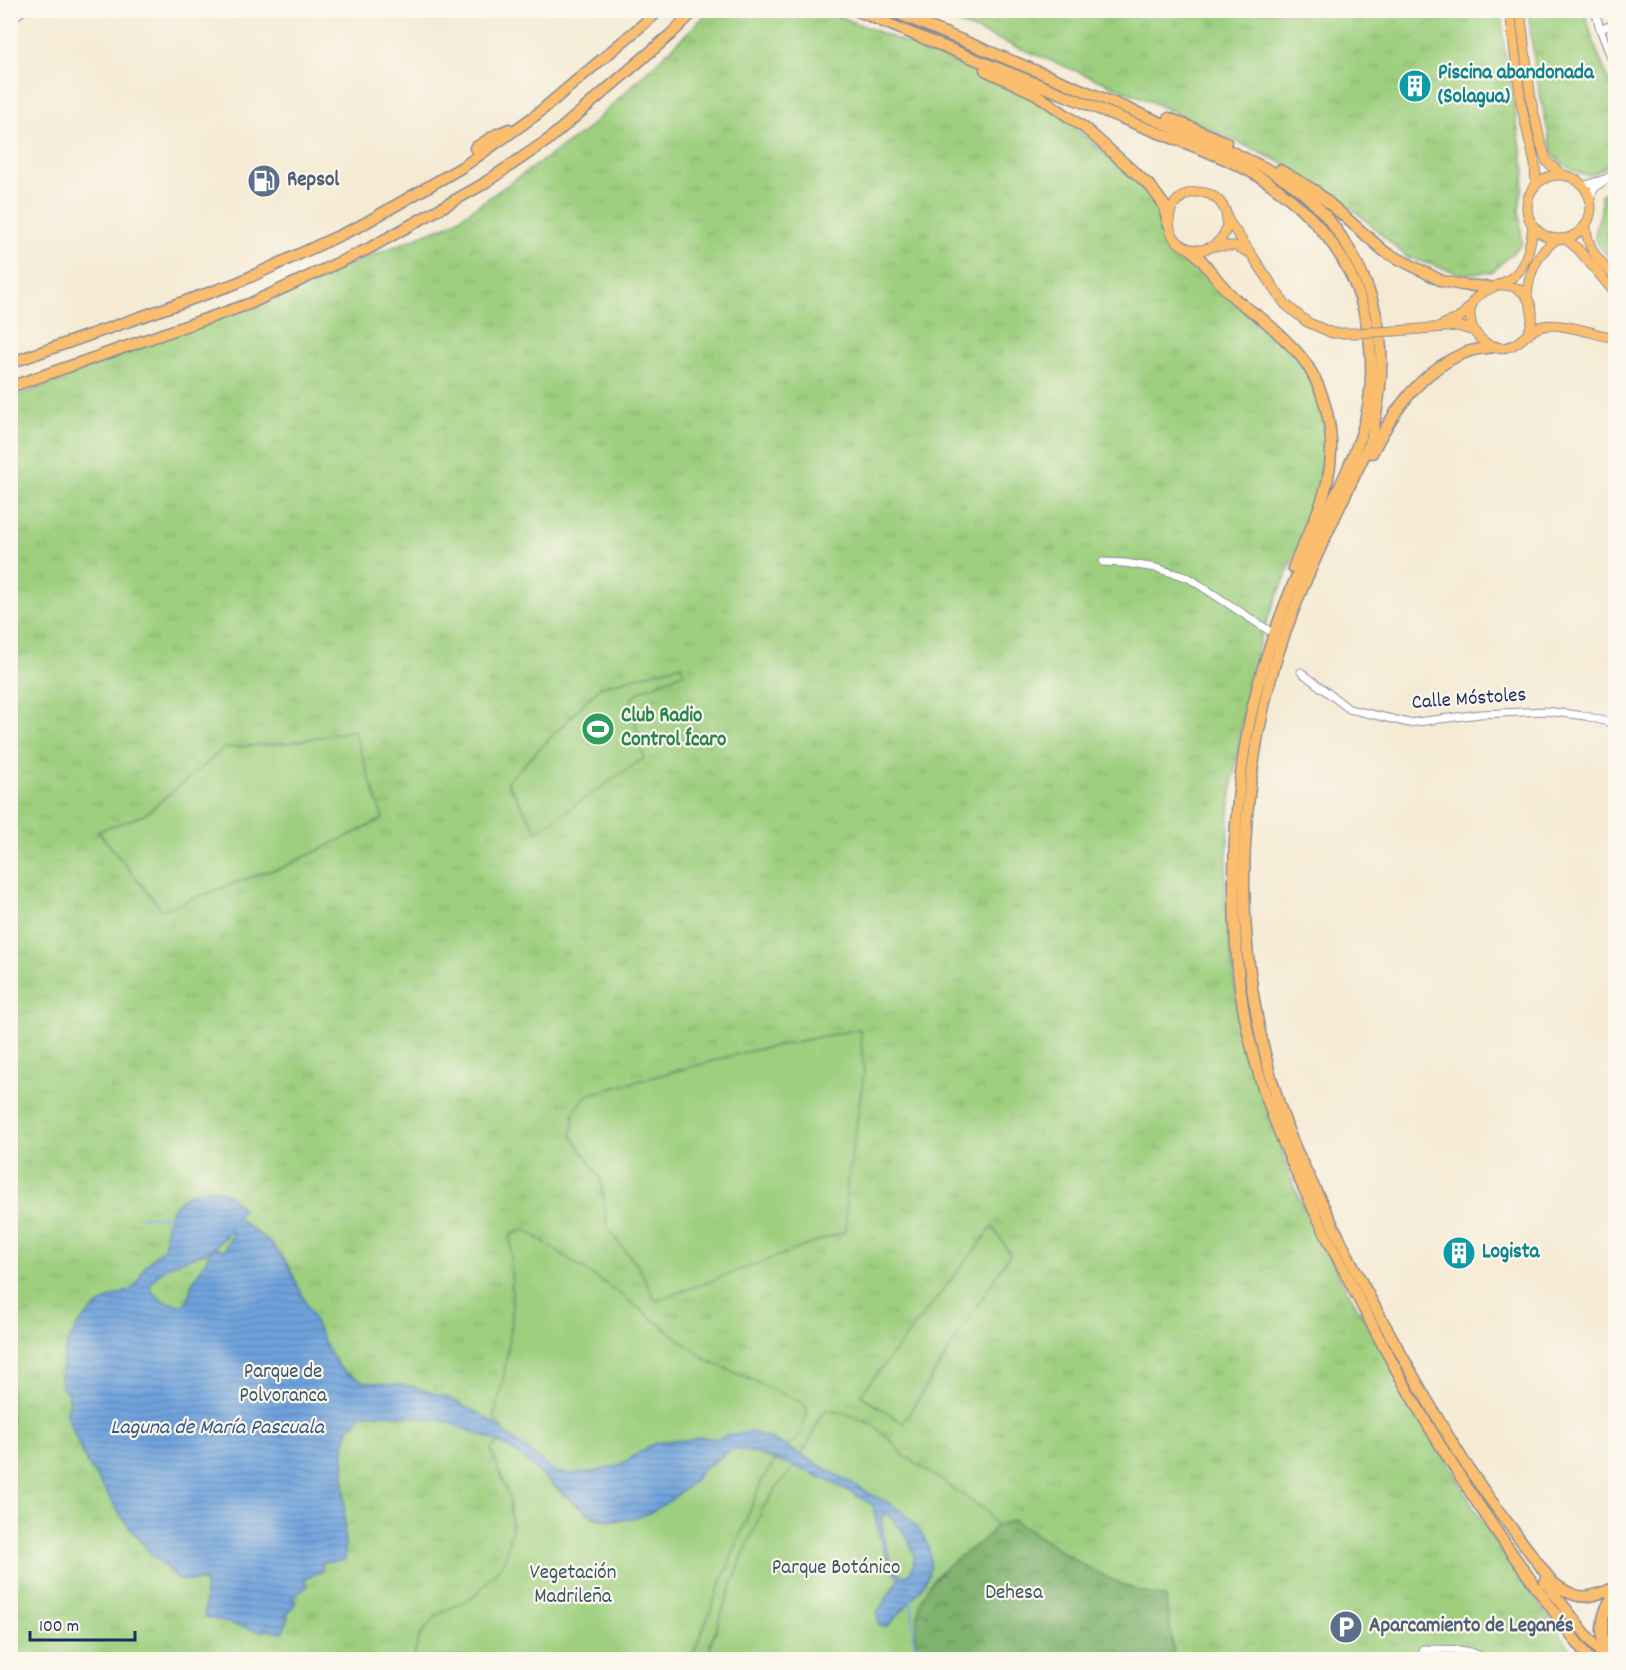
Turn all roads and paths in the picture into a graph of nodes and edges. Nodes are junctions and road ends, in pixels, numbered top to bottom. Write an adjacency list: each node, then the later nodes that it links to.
1 (24, 10): 9 (street)
2 (660, 10): 15 (highway)
3 (695, 10): 42 (highway)
4 (855, 10): 10 (highway)
5 (889, 10): 13 (highway)
6 (1510, 10): 20 (main road)
7 (1520, 10): 18 (main road)
8 (1595, 10): 12 (street)
9 (10, 20)
10 (885, 23): 24 (highway); 48 (highway)
11 (1616, 24): 12 (street)
12 (1600, 29): 14 (street)
13 (951, 36): 32 (highway); 43 (highway)
14 (1616, 70)
15 (528, 121): 16 (highway); 41 (highway)
16 (475, 148)
17 (1616, 171): 19 (street)
18 (1563, 176): 20 (main road); 21 (main road)
19 (1606, 178): 21 (street); 22 (street)
20 (1536, 185): 26 (main road)
21 (1583, 186): 22 (main road)
22 (1590, 197): 25 (main road)
23 (1228, 220): 24 (main road); 28 (main road); 30 (main road)
24 (1168, 223): 29 (main road)
25 (1586, 225): 27 (main road); 31 (main road)
26 (1533, 226): 27 (main road); 32 (main road)
27 (1561, 239): 33 (main road); 34 (main road)
28 (1214, 246): 29 (main road); 30 (main road)
29 (1192, 250): 45 (highway)
30 (1252, 254): 36 (main road, bridge)
31 (1616, 278)
32 (1493, 286): 34 (main road); 35 (main road)
33 (1616, 294)
34 (1527, 297): 38 (main road)
35 (1473, 303): 36 (main road); 37 (main road)
36 (1436, 327): 37 (main road)
37 (1474, 331): 40 (main road)
38 (1527, 335): 39 (main road); 40 (main road)
39 (1616, 338)
40 (1495, 347): 43 (highway)
41 (10, 363)
42 (10, 387)
43 (1328, 534): 49 (highway)
44 (1103, 562): 45 (street)
45 (1268, 630): 48 (highway)
46 (1301, 672): 47 (street, Calle Móstoles)
47 (1616, 724)
48 (1245, 746): 54 (highway)
49 (1473, 1474): 50 (highway); 55 (highway)
50 (1616, 1587)
51 (1616, 1593): 56 (highway)
52 (1424, 1649): 53 (street)
53 (1486, 1659)
54 (1590, 1659)
55 (1606, 1659)
56 (1611, 1659)

